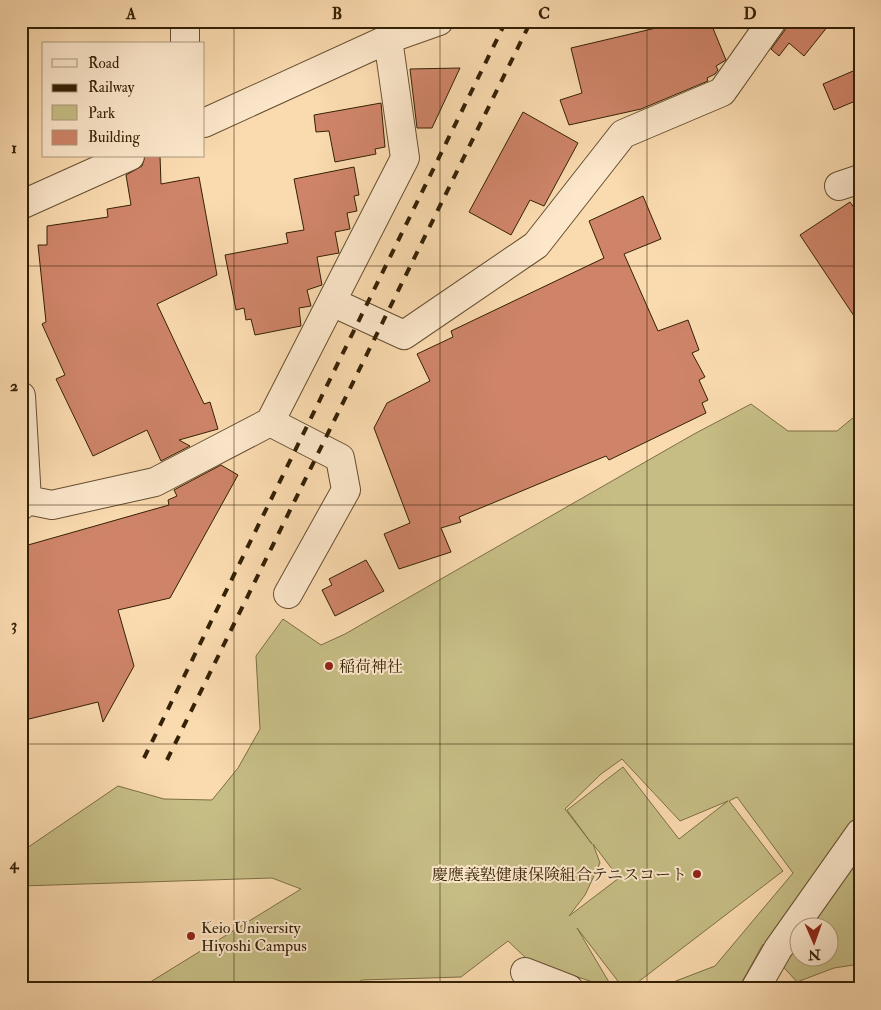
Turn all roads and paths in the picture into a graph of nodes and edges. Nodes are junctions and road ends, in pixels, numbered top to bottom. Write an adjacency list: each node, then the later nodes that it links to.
1 (185, 21): 5 (street)
2 (439, 21): 4 (street)
3 (772, 21): 9 (street)
4 (400, 31): 6 (street); 9 (street)
5 (185, 42)
6 (205, 123)
7 (126, 158): 8 (street)
8 (21, 205)
9 (332, 302): 11 (street)
10 (21, 396): 12 (street)
11 (270, 422): 12 (street); 13 (street)
12 (24, 503)
13 (288, 594)
14 (860, 832): 17 (street)
15 (525, 972): 16 (street)
16 (569, 989)
17 (755, 989)

